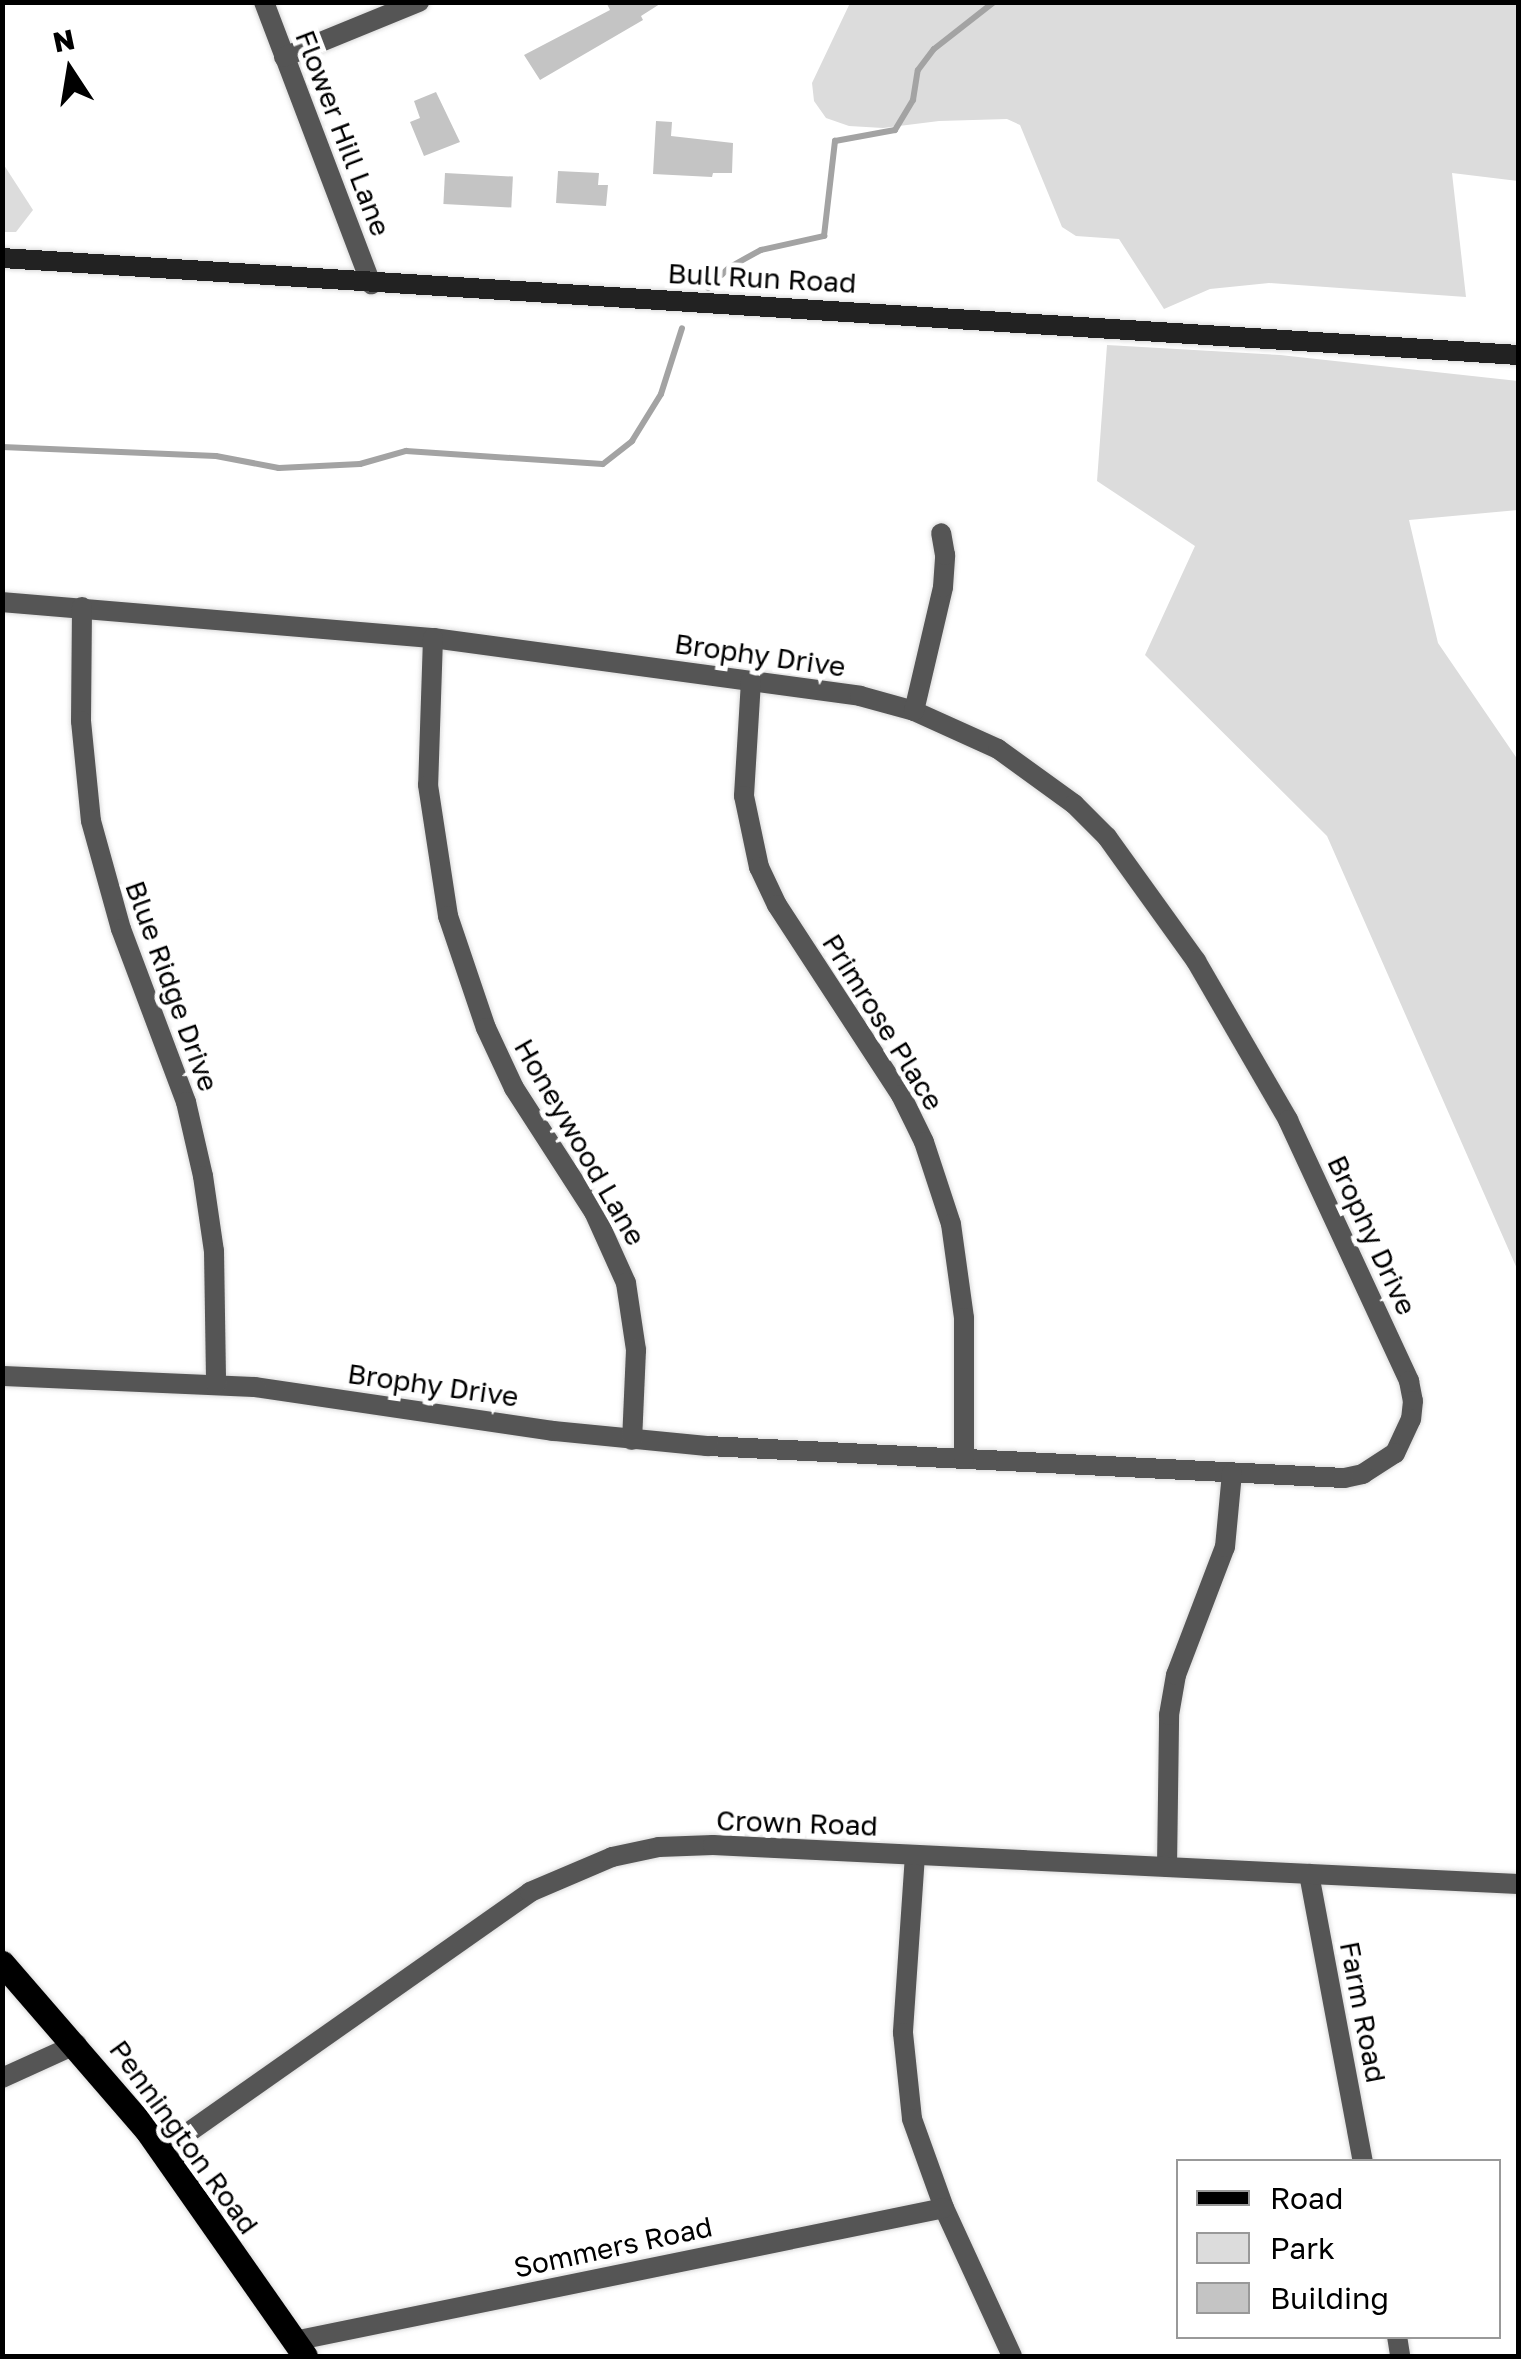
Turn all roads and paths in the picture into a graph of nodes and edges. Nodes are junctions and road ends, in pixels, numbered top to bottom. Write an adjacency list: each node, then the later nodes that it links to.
1 (264, 2): 3 (street, Flower Hill Lane)
2 (420, 2): 3 (street)
3 (284, 57): 5 (street, Flower Hill Lane)
4 (2, 258): 5 (street, Bull Run Road)
5 (371, 284): 6 (street, Bull Run Road)
6 (1518, 354)
7 (940, 533): 12 (street)
8 (2, 602): 9 (street, Brophy Drive)
9 (82, 607): 10 (street, Brophy Drive); 14 (street, Blue Ridge Drive)
10 (432, 638): 11 (street, Brophy Drive); 15 (street, Honeywood Lane)
11 (750, 681): 12 (street, Brophy Drive); 16 (street, Primrose Place)
12 (914, 711): 17 (street, Brophy Drive)
13 (2, 1376): 14 (street, Brophy Drive)
14 (216, 1384): 15 (street, Brophy Drive)
15 (632, 1440): 16 (street, Brophy Drive)
16 (964, 1460): 17 (street, Brophy Drive)
17 (1232, 1473): 19 (street)
18 (914, 1855): 19 (street, Crown Road); 25 (street, Crown Road); 27 (street)
19 (1167, 1867): 20 (street, Crown Road)
20 (1309, 1874): 21 (street, Crown Road); 26 (street, Farm Road)
21 (1518, 1884)
22 (2, 1963): 23 (main road, Pennington Road)
23 (77, 2044): 24 (street); 25 (main road, Pennington Road)
24 (2, 2078)
25 (162, 2151): 28 (main road, Pennington Road)
26 (1363, 2159)
27 (944, 2208): 28 (street, Sommers Road); 29 (street)
28 (299, 2349)
29 (1012, 2356)

